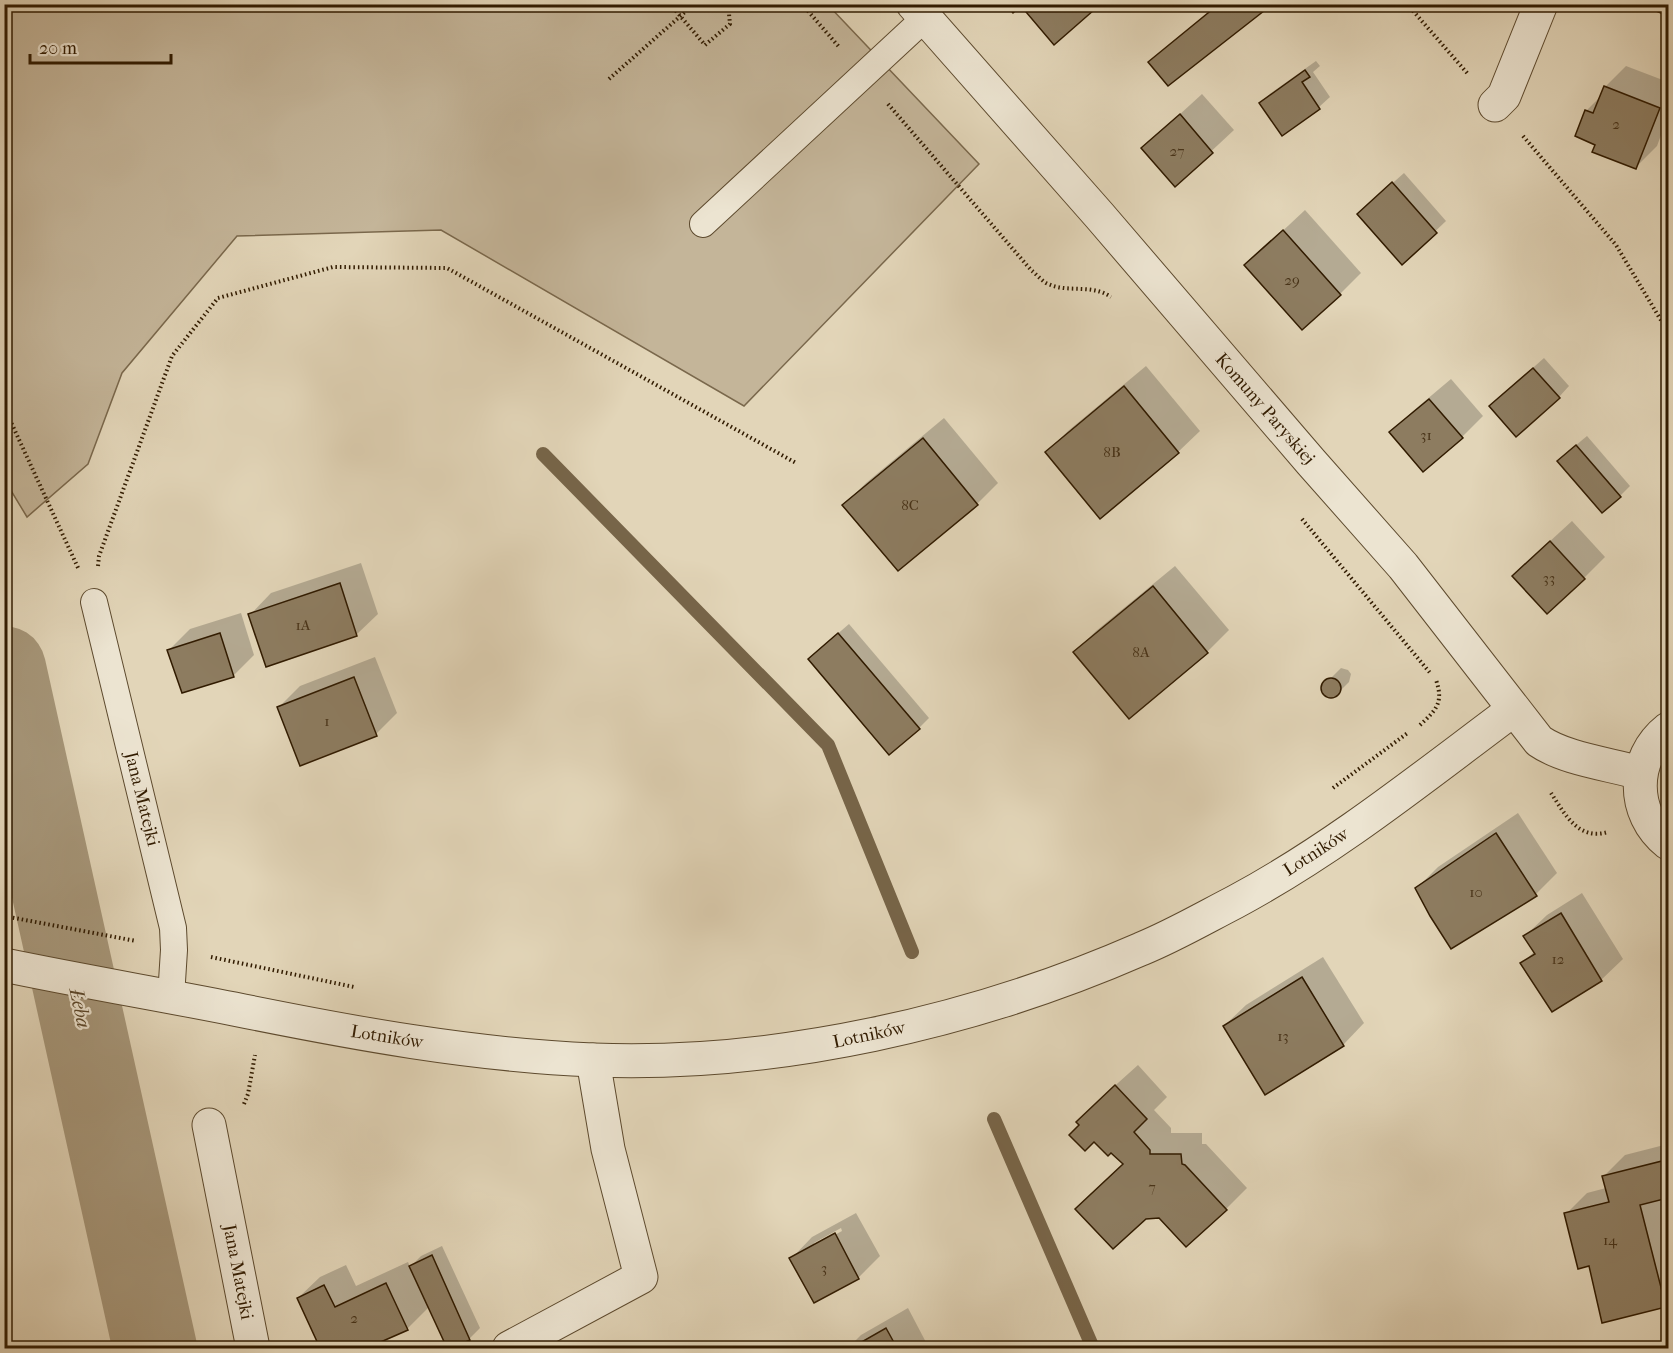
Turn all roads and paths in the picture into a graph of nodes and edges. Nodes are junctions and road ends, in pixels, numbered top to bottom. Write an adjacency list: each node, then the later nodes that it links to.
1 (670, 4): 8 (path)
2 (694, 4): 8 (path)
3 (728, 4): 8 (path)
4 (802, 4): 9 (path)
5 (1407, 4): 12 (path)
6 (1541, 4): 12 (street)
7 (919, 11): 13 (lane); 20 (street, Komuny Paryskiej)
8 (680, 17): 10 (path)
9 (844, 53)
10 (609, 79)
11 (882, 97): 14 (path)
12 (1495, 105): 15 (path)
13 (703, 224)
14 (1113, 297)
15 (1668, 333)
16 (4, 407): 19 (path)
17 (796, 463): 19 (path)
18 (1300, 516): 24 (path)
19 (94, 602): 28 (lane, Jana Matejki)
20 (1513, 710): 22 (street, Komuny Paryskiej); 34 (street, Lotników)
21 (1668, 729): 22 (street)
22 (1640, 773): 26 (street)
23 (1549, 790): 25 (path)
24 (1329, 791)
25 (1611, 831)
26 (1668, 843)
27 (7, 917): 28 (path)
28 (174, 950): 30 (path); 32 (lane, Jana Matejki)
29 (10, 966): 32 (street, Lotników)
30 (271, 969): 31 (path); 33 (path)
31 (363, 989)
32 (160, 995): 33 (street, Lotników)
33 (261, 1015): 34 (street, Lotników); 35 (path)
34 (593, 1060): 37 (street)
35 (210, 1132): 36 (street, Jana Matejki)
36 (253, 1348)
37 (509, 1348)

